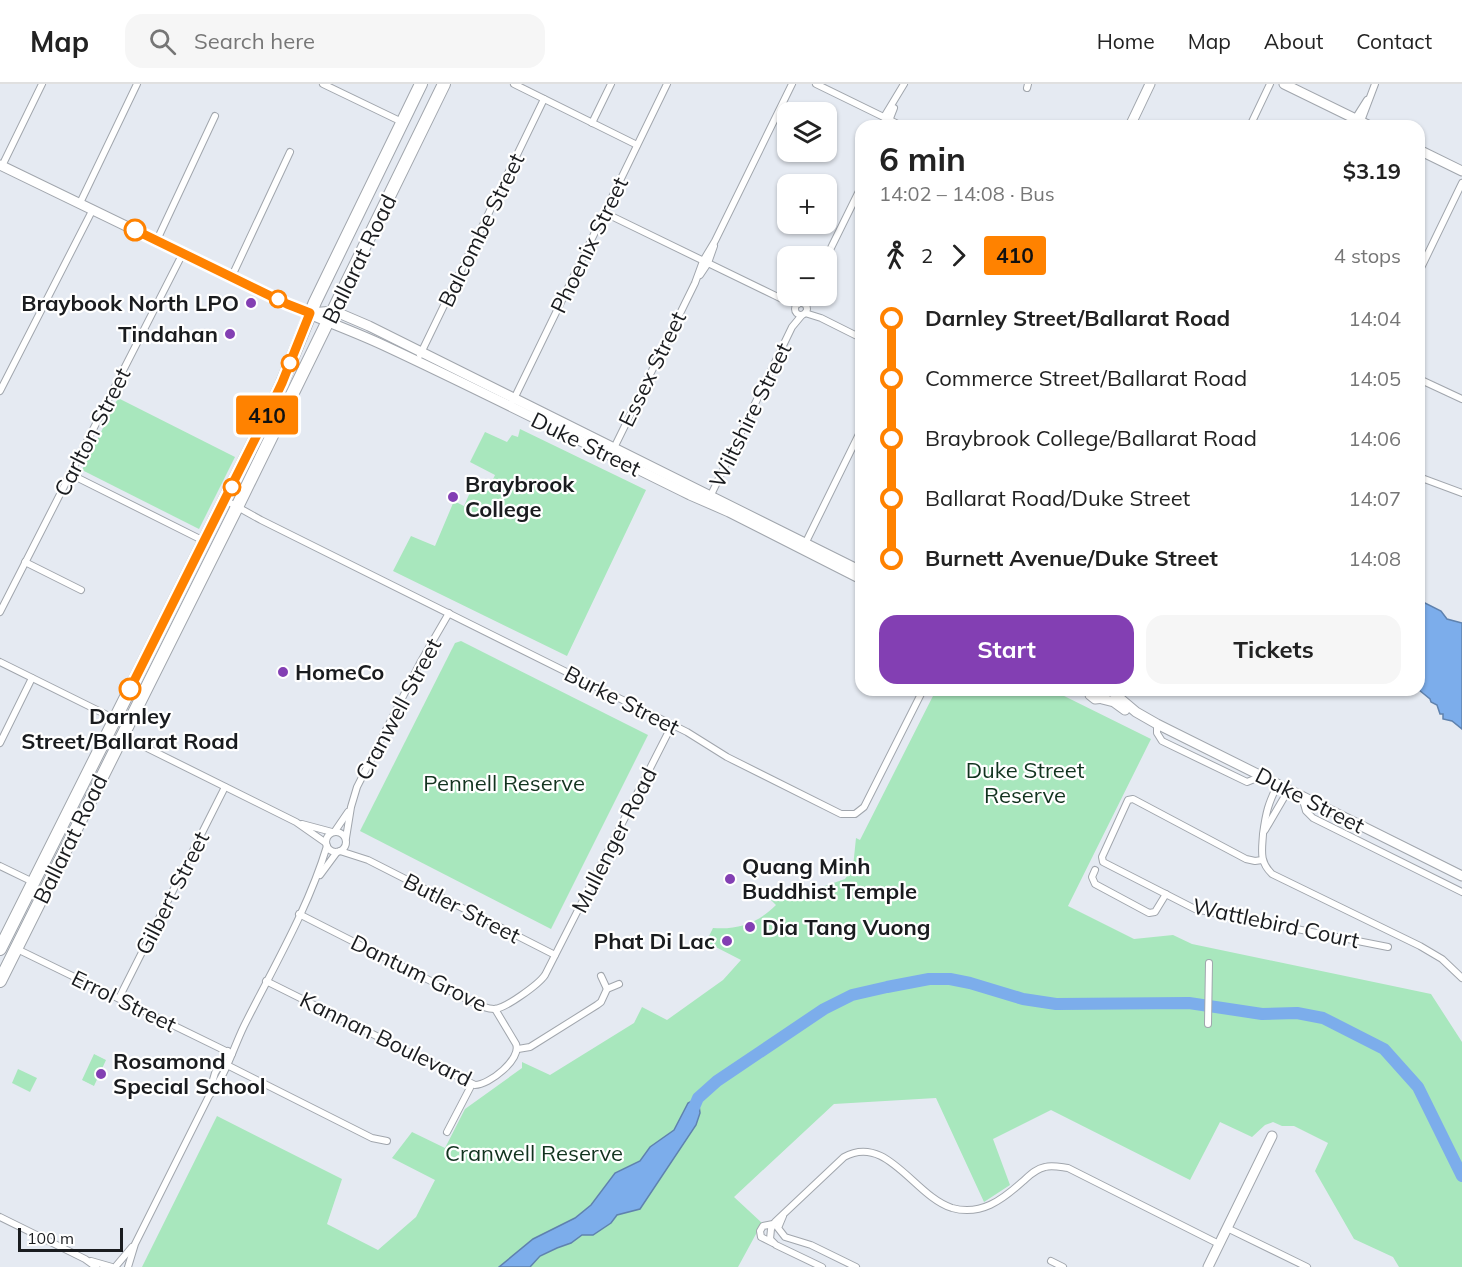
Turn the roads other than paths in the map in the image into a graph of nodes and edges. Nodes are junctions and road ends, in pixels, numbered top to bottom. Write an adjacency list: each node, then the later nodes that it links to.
1 (42, 84): 30 (street)
2 (137, 84): 34 (street)
3 (323, 84): 25 (street)
4 (421, 84): 25 (highway, Ballarat Road)
5 (444, 84): 45 (highway, Ballarat Road)
6 (514, 84): 16 (street)
7 (611, 84): 26 (street)
8 (667, 84): 27 (street, Phoenix Street)
9 (792, 84): 41 (street, Essex Street)
10 (816, 84): 19 (street)
11 (904, 84): 20 (street)
12 (1150, 84): 21 (street)
13 (1270, 84): 22 (street)
14 (1284, 84): 23 (street)
15 (1376, 84): 24 (street)
16 (522, 86): 17 (street)
17 (544, 99): 26 (street); 49 (street, Balcombe Street)
18 (215, 116): 37 (street)
19 (886, 120)
20 (893, 120)
21 (1133, 120)
22 (1253, 120)
23 (1358, 120)
24 (1363, 120)
25 (402, 122): 46 (highway, Ballarat Road)
26 (592, 123): 27 (street)
27 (637, 145): 36 (street, Phoenix Street)
28 (290, 152): 42 (street)
29 (1425, 153): 31 (street)
30 (1, 166): 34 (street, Duke Street)
31 (1462, 171)
32 (1462, 183): 40 (street)
33 (855, 199): 38 (street)
34 (80, 203): 35 (street, Duke Street)
35 (93, 209): 37 (street, Duke Street); 51 (street)
36 (605, 213): 41 (street); 52 (street, Phoenix Street)
37 (157, 240): 39 (street, Duke Street)
38 (832, 246)
39 (183, 252): 42 (street, Duke Street); 57 (street, Carlton Street)
40 (1425, 260)
41 (705, 262): 44 (street); 56 (street, Essex Street)
42 (232, 276): 46 (street, Duke Street)
43 (803, 306): 44 (street, Wiltshire Street)
44 (802, 309): 48 (street); 60 (street, Wiltshire Street)
45 (334, 311): 46 (street, Duke Street); 47 (highway, Ballarat Road); 49 (street, Duke Street)
46 (310, 313): 47 (street, Duke Street); 61 (highway, Ballarat Road)
47 (328, 323): 49 (street, Duke Street); 62 (highway, Ballarat Road)
48 (855, 335)
49 (419, 357): 52 (street, Duke Street); 54 (street, Duke Street)
50 (1425, 382): 53 (street)
51 (0, 391)
52 (515, 397): 54 (street, Phoenix Street); 56 (street, Duke Street)
53 (1462, 399)
54 (510, 407): 56 (street, Duke Street)
55 (855, 442): 66 (street)
56 (612, 452): 60 (street, Duke Street)
57 (70, 474): 65 (street); 67 (street, Carlton Street)
58 (1425, 479): 59 (street)
59 (1462, 493)
60 (709, 499): 66 (street, Duke Street)
61 (225, 500): 62 (street, Burke Street); 65 (highway, Ballarat Road)
62 (237, 507): 63 (highway, Ballarat Road); 64 (street, Burke Street)
63 (231, 519): 64 (street, Burke Street); 83 (highway, Ballarat Road)
64 (261, 520): 72 (street, Burke Street)
65 (204, 542): 80 (highway, Ballarat Road)
66 (804, 546): 68 (street, Duke Street); 69 (street, Duke Street)
67 (25, 562): 70 (street); 71 (street, Carlton Street)
68 (855, 569)
69 (855, 576)
70 (81, 590)
71 (0, 612)
72 (449, 613): 82 (street, Burke Street); 89 (street, Cranwell Street)
73 (0, 662): 74 (street)
74 (33, 678): 80 (street); 84 (street)
75 (920, 696): 82 (street, Burke Street)
76 (1092, 696): 79 (street, Duke Street)
77 (1107, 696): 79 (street)
78 (1117, 696): 81 (street, Duke Street)
79 (1102, 699): 81 (street, Duke Street)
80 (113, 722): 83 (street); 102 (highway, Ballarat Road)
81 (1157, 724): 85 (street, Duke Street)
82 (672, 725): 109 (street, Mullenger Road)
83 (123, 733): 86 (street); 108 (highway, Ballarat Road)
84 (0, 743)
85 (1278, 784): 87 (street, Duke Street); 92 (street)
86 (225, 787): 90 (street); 117 (street, Gilbert Street)
87 (1289, 789): 88 (street, Duke Street); 92 (street)
88 (1302, 796): 100 (street, Duke Street); 103 (street)
89 (351, 807): 91 (street, Cranwell Street); 93 (street, Cranwell Street)
90 (296, 822): 91 (street); 94 (street)
91 (334, 832): 93 (street); 94 (street)
92 (1264, 832): 96 (street)
93 (346, 839): 95 (street); 97 (street, Butler Street)
94 (326, 845): 95 (street); 101 (street)
95 (339, 851): 97 (street, Butler Street); 101 (street)
96 (1262, 860): 104 (street, Wattlebird Court); 112 (street)
97 (368, 861): 109 (street, Butler Street)
98 (0, 866): 102 (street)
99 (1095, 870): 104 (street)
100 (1462, 876)
101 (318, 878): 105 (street)
102 (33, 882): 107 (highway, Ballarat Road)
103 (1462, 892)
104 (1166, 894): 106 (street, Wattlebird Court)
105 (299, 914): 114 (street); 118 (street, Dantum Grove)
106 (1388, 947)
107 (0, 949)
108 (16, 949): 113 (highway, Ballarat Road); 117 (street, Errol Street)
109 (555, 955): 118 (street, Dantum Grove)
110 (1209, 963): 119 (street)
111 (601, 976): 116 (street)
112 (1462, 978)
113 (0, 981)
114 (266, 981): 121 (street); 124 (street, Kannan Boulevard)
115 (619, 984): 116 (street)
116 (607, 989): 120 (street)
117 (119, 998): 121 (street, Errol Street)
118 (495, 1009): 120 (street)
119 (1208, 1024)
120 (518, 1049): 124 (street, Kannan Boulevard)
121 (230, 1053): 122 (street); 123 (street)
122 (221, 1062): 123 (street); 125 (street)
123 (228, 1065): 125 (street); 128 (street)
124 (472, 1084): 126 (street)
125 (209, 1096): 132 (street)
126 (447, 1132)
127 (1272, 1136): 131 (street)
128 (387, 1141)
129 (789, 1209): 133 (street); 139 (street); 140 (street)
130 (0, 1217): 134 (street)
131 (1227, 1228): 133 (street); 143 (street)
132 (135, 1244): 137 (street); 138 (street)
133 (1220, 1244): 142 (street)
134 (85, 1259): 136 (street); 137 (street)
135 (1051, 1261): 141 (street)
136 (96, 1267)
137 (115, 1267)
138 (128, 1267)
139 (822, 1267)
140 (856, 1267)
141 (1063, 1267)
142 (1208, 1267)
143 (1307, 1267)

